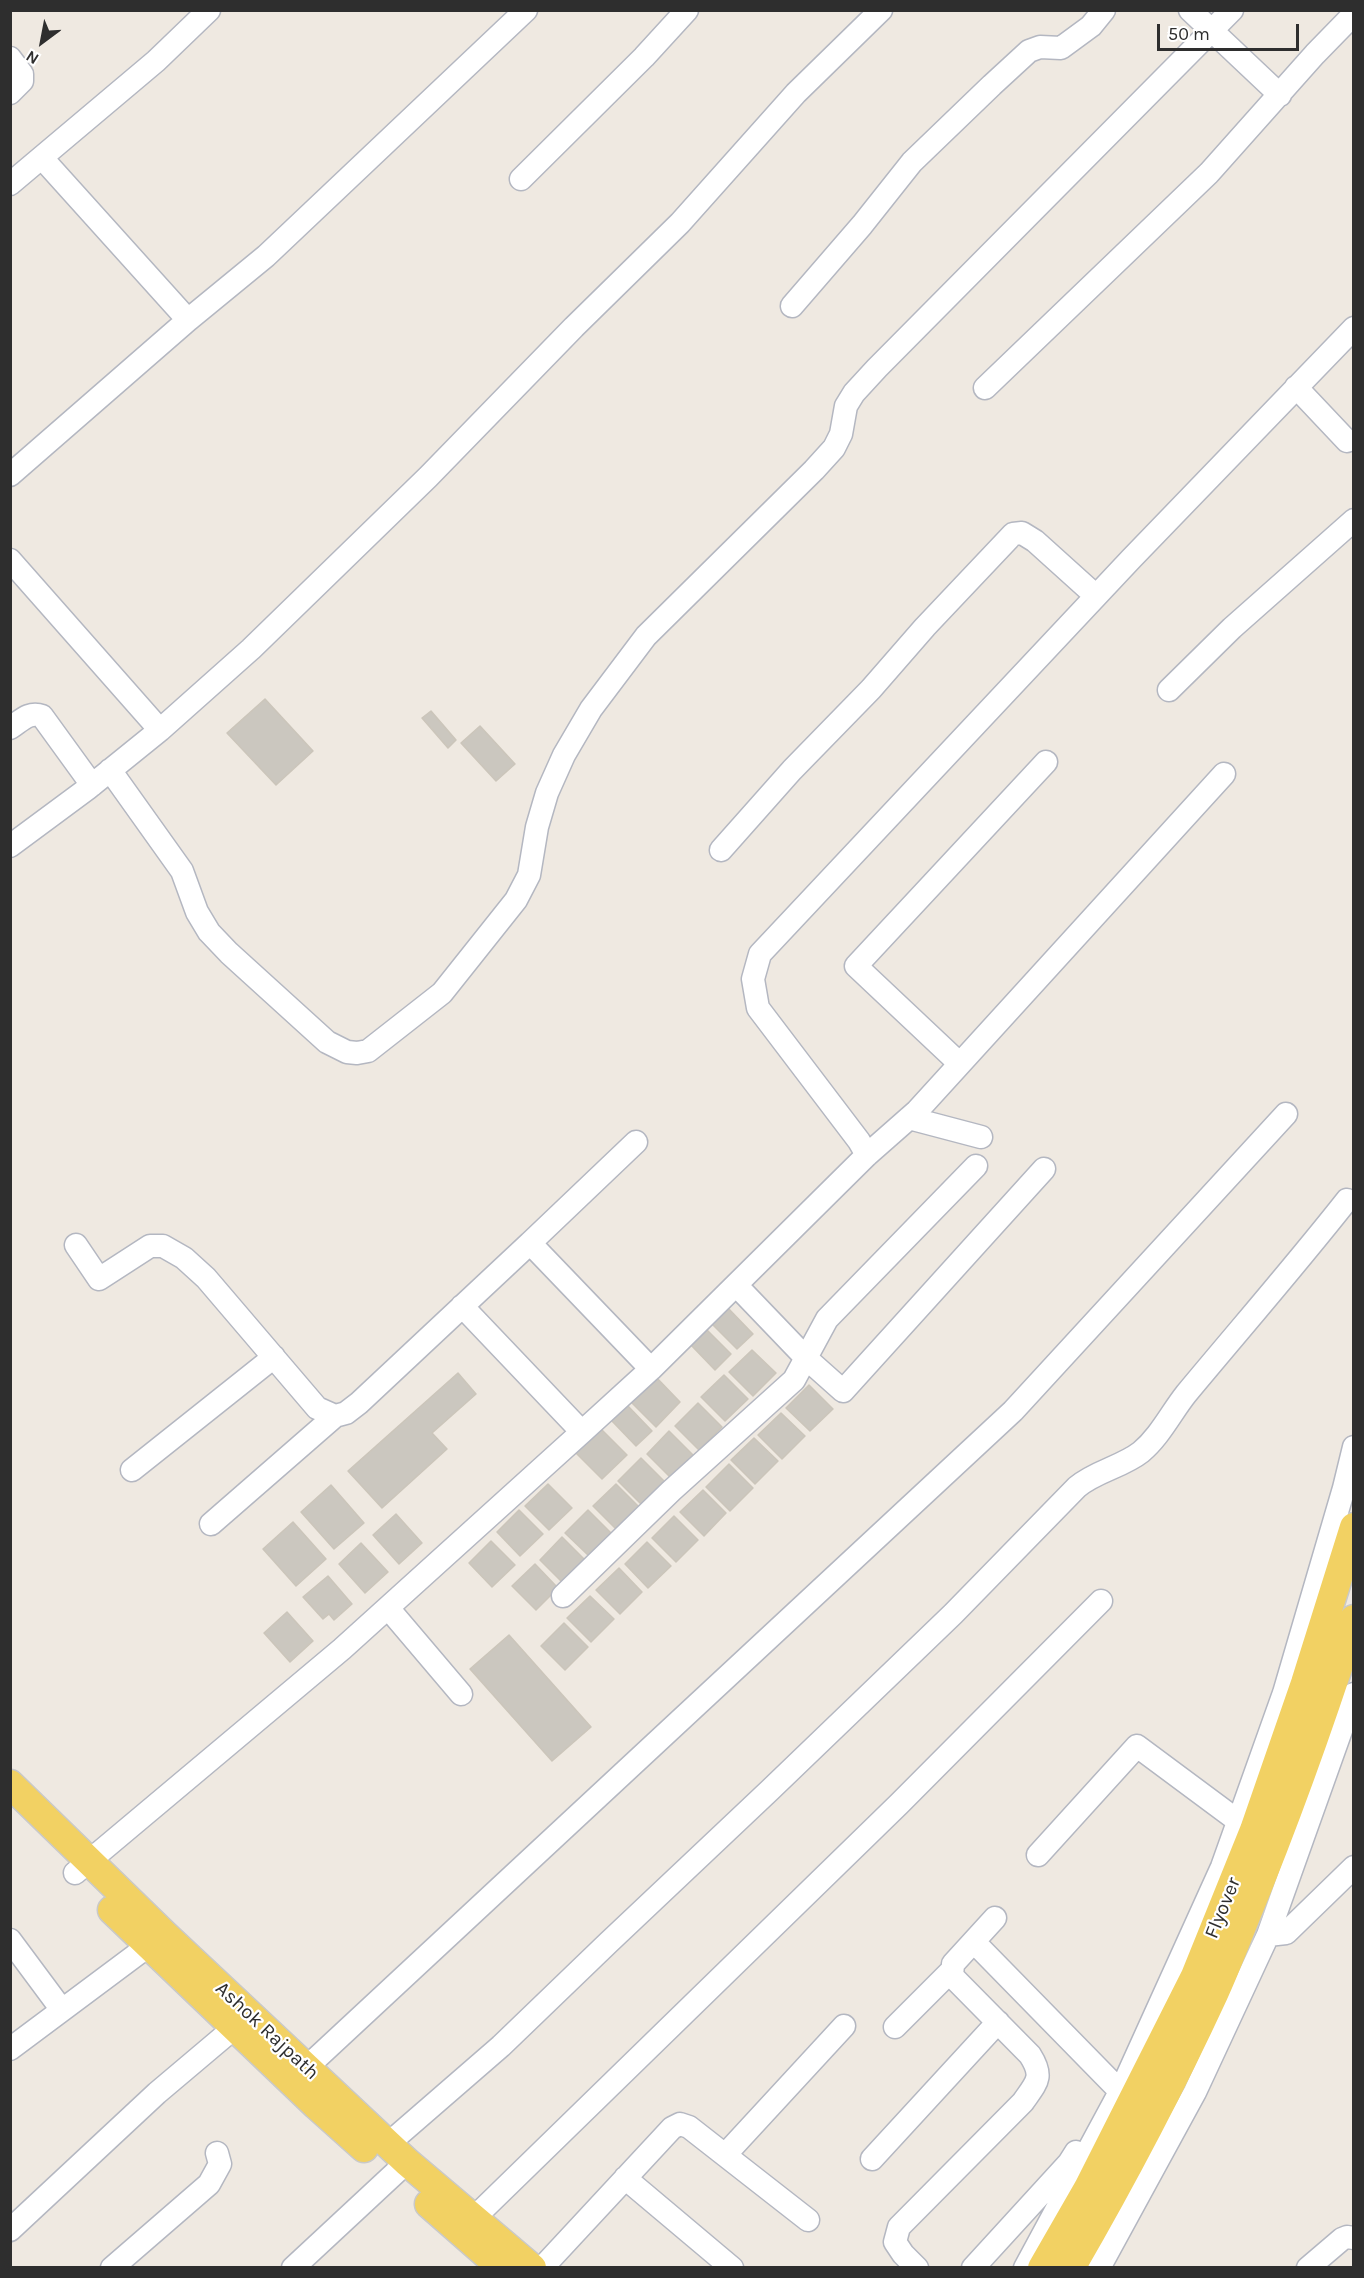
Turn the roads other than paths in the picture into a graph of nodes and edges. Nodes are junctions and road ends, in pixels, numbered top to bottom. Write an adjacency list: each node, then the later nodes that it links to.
1 (209, 10): 13 (street)
2 (526, 10): 17 (street)
3 (687, 10): 14 (street)
4 (881, 10): 28 (street)
5 (1104, 10): 16 (street)
6 (1190, 10): 9 (street)
7 (1232, 10): 9 (street)
8 (1353, 14): 12 (street)
9 (1212, 32): 12 (street); 30 (street)
10 (10, 58): 11 (street)
11 (10, 93)
12 (1280, 94): 20 (street)
13 (42, 158): 15 (street); 17 (street)
14 (521, 179)
15 (10, 184)
16 (792, 306)
17 (188, 320): 22 (street)
18 (1353, 328): 19 (street)
19 (1296, 387): 21 (street); 25 (street)
20 (985, 388)
21 (1347, 441)
22 (10, 475)
23 (1353, 520): 26 (street)
24 (10, 560): 28 (street)
25 (1096, 596): 34 (street); 40 (street)
26 (1170, 690)
27 (10, 728): 32 (street)
28 (160, 730): 30 (street)
29 (1046, 762): 35 (street)
30 (110, 770): 32 (street)
31 (1224, 774): 35 (street)
32 (92, 785): 33 (street)
33 (10, 846)
34 (721, 850)
35 (960, 1064): 37 (street)
36 (1286, 1114): 80 (street)
37 (909, 1118): 38 (street); 40 (street)
38 (981, 1137)
39 (636, 1142): 44 (street)
40 (867, 1155): 46 (street)
41 (976, 1166): 49 (street)
42 (1044, 1170): 49 (street)
43 (1347, 1200): 85 (street)
44 (530, 1243): 47 (street); 50 (street)
45 (76, 1245): 48 (street)
46 (736, 1285): 49 (street); 50 (street)
47 (462, 1306): 51 (street); 52 (street)
48 (274, 1357): 51 (street); 54 (street)
49 (807, 1359): 57 (street)
50 (651, 1369): 52 (street)
51 (335, 1416): 55 (street)
52 (582, 1432): 59 (street)
53 (1353, 1447): 64 (street)
54 (132, 1470)
55 (211, 1524)
56 (1353, 1527): 100 (main road, Flyover)
57 (563, 1596)
58 (1101, 1601): 87 (street)
59 (388, 1608): 62 (street); 66 (street)
60 (1353, 1619): 101 (main road, Flyover)
61 (1353, 1694): 69 (street)
62 (461, 1695)
63 (11, 1792): 66 (main road, Ashok Rajpath)
64 (1238, 1821): 65 (street); 81 (street)
65 (1038, 1855)
66 (82, 1867): 72 (main road, Ashok Rajpath); 80 (main road, Ashok Rajpath)
67 (1353, 1867): 69 (street)
68 (995, 1918): 71 (street)
69 (1268, 1935): 102 (street)
70 (10, 1940): 74 (street)
71 (974, 1942): 73 (street); 81 (street)
72 (148, 1946): 74 (street); 78 (main road, Ashok Rajpath)
73 (951, 1971): 75 (street); 77 (street)
74 (62, 2010): 79 (street)
75 (998, 2022): 84 (street); 97 (street)
76 (844, 2026): 83 (street)
77 (895, 2027)
78 (234, 2028): 85 (main road, Ashok Rajpath); 89 (street)
79 (10, 2049)
80 (306, 2068): 85 (main road, Ashok Rajpath)
81 (1119, 2089): 98 (street); 99 (street)
82 (217, 2153): 91 (street)
83 (725, 2155): 86 (street); 88 (street)
84 (872, 2159)
85 (396, 2160): 87 (main road, Ashok Rajpath); 92 (street); 93 (main road, Ashok Rajpath)
86 (625, 2178): 95 (street); 96 (street)
87 (475, 2217): 94 (main road, Ashok Rajpath)
88 (808, 2220)
89 (10, 2230)
90 (1353, 2238): 103 (street)
91 (112, 2268)
92 (293, 2268)
93 (502, 2268)
94 (532, 2268)
95 (542, 2268)
96 (732, 2268)
97 (917, 2268)
98 (973, 2268)
99 (1025, 2268)
100 (1042, 2268)
101 (1071, 2268)
102 (1099, 2268)
103 (1308, 2268)

